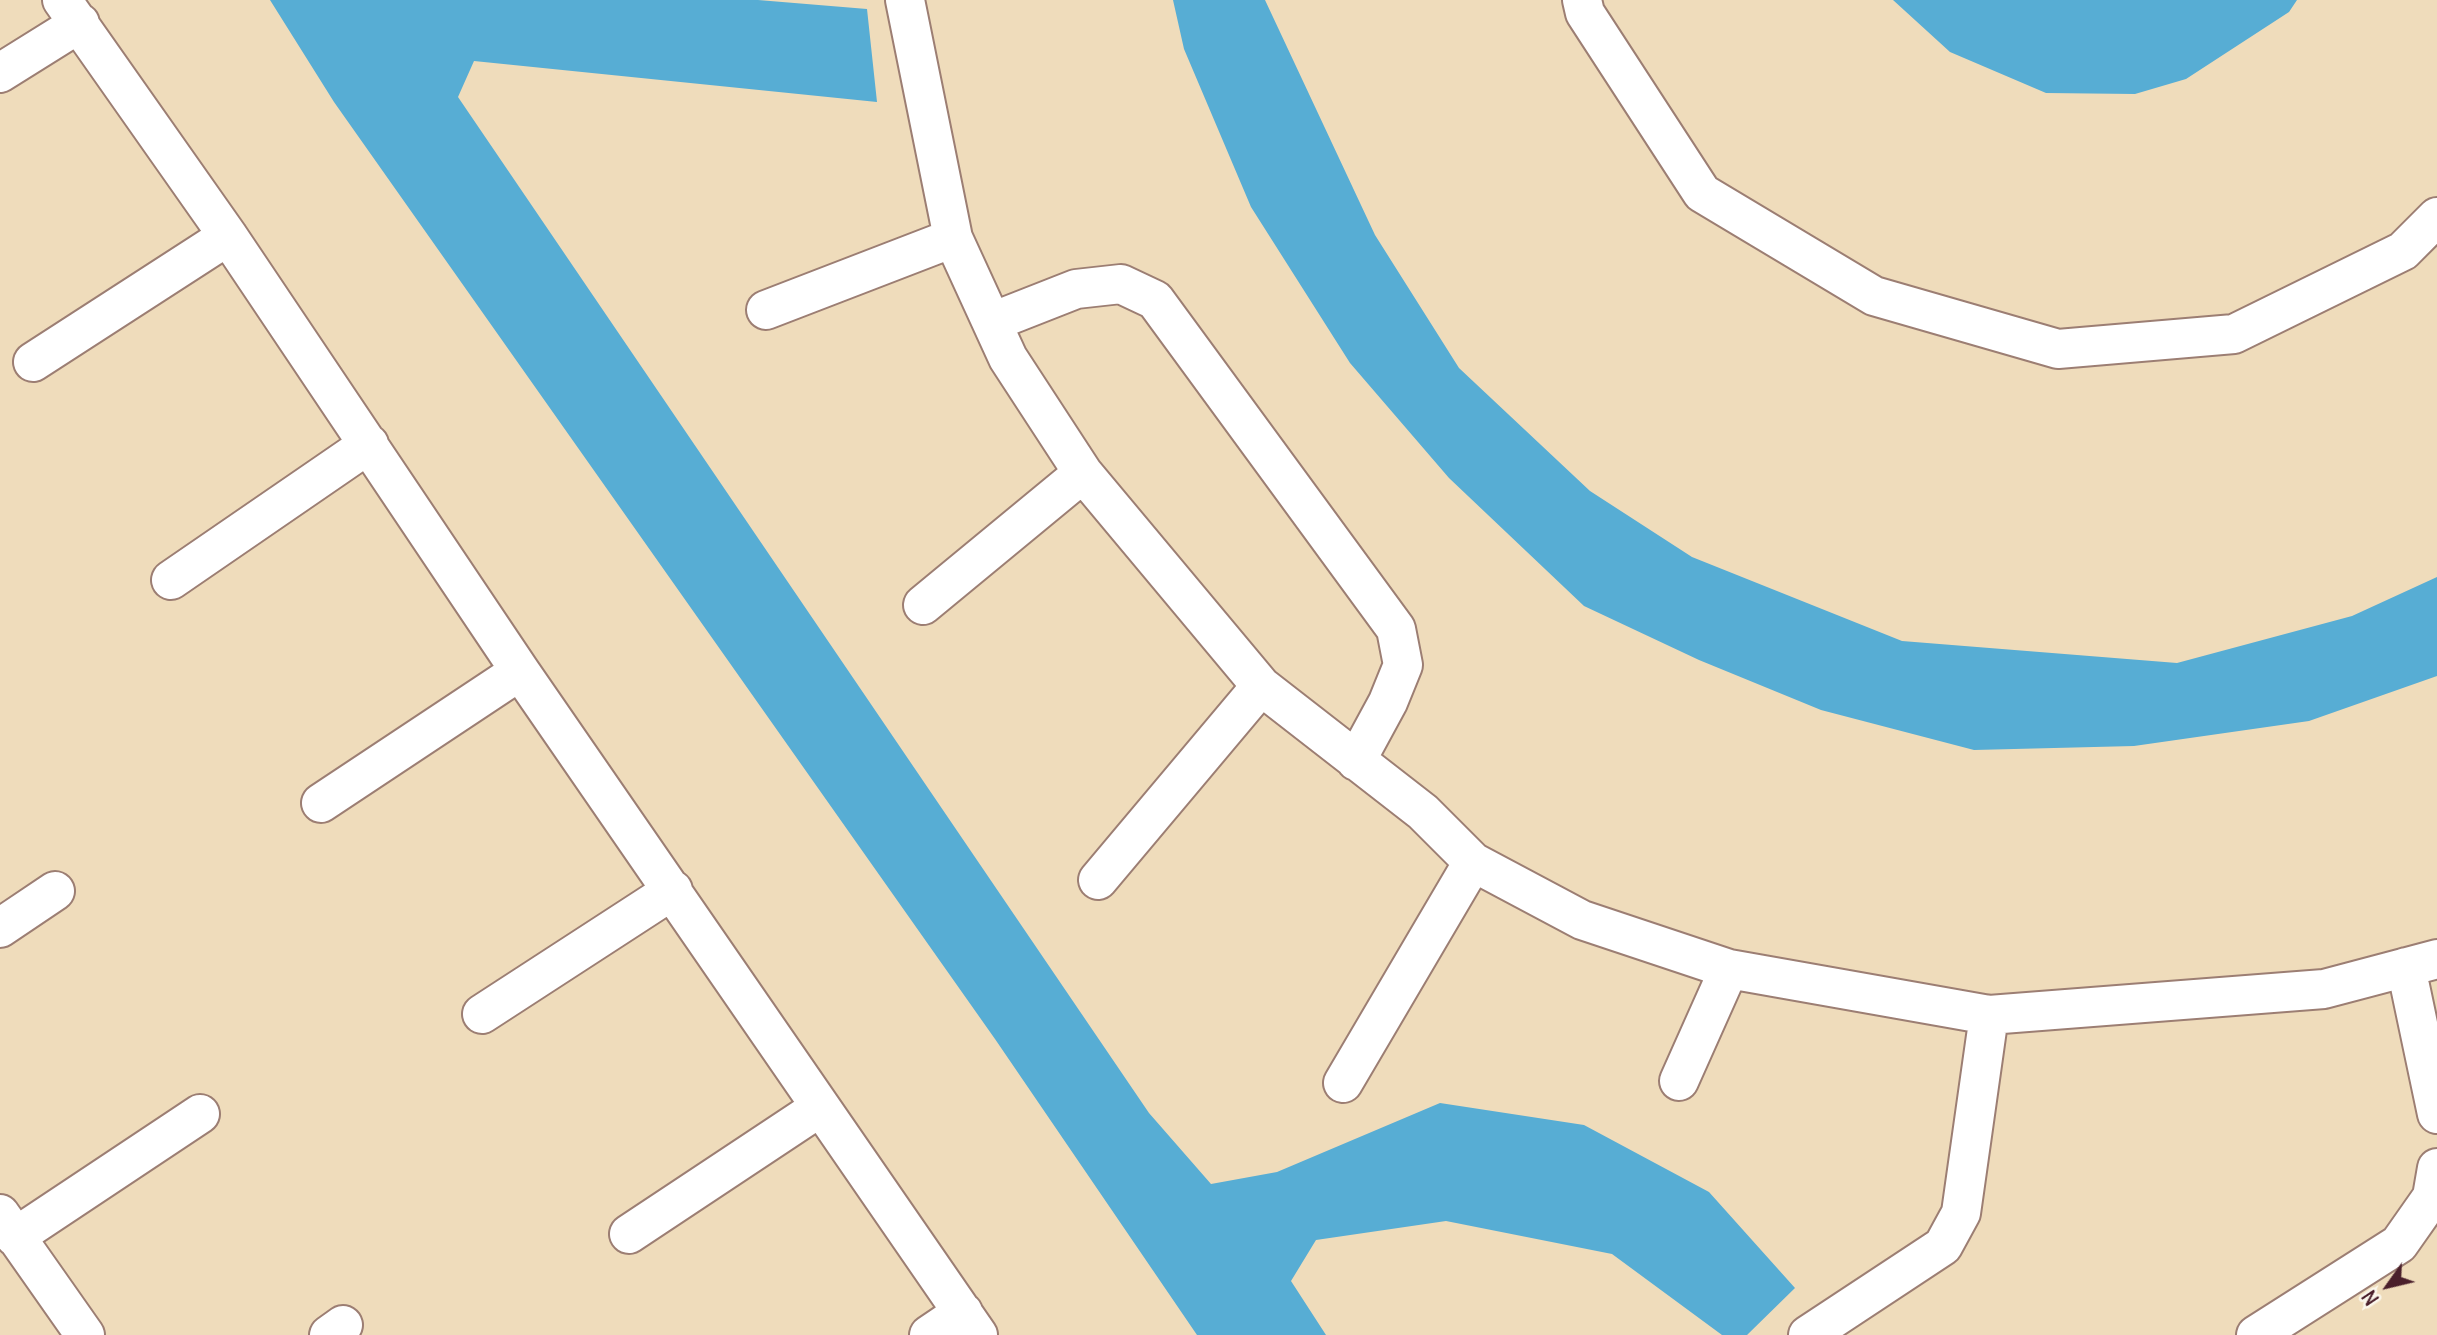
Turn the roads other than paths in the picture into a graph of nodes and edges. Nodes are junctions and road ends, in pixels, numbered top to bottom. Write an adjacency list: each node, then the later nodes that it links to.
1 (905, 0): 7 (street)
2 (1583, 0): 5 (street)
3 (71, 11): 4 (street); 6 (street)
4 (0, 74)
5 (2437, 217)
6 (228, 236): 10 (street); 11 (street)
7 (953, 238): 8 (street); 9 (street)
8 (766, 310)
9 (992, 322): 12 (street); 17 (street)
10 (33, 362)
11 (369, 444): 13 (street); 15 (street)
12 (1083, 473): 14 (street); 16 (street)
13 (170, 580)
14 (923, 605)
15 (520, 671): 18 (street); 21 (street)
16 (1261, 686): 17 (street); 20 (street)
17 (1356, 761): 19 (street)
18 (321, 803)
19 (1473, 862): 25 (street); 29 (street)
20 (1098, 880)
21 (673, 890): 26 (street); 30 (street)
22 (55, 891): 23 (street)
23 (0, 928)
24 (2421, 963): 27 (street); 32 (street)
25 (1729, 969): 27 (street); 28 (street)
26 (482, 1014)
27 (1989, 1015): 39 (street)
28 (1679, 1081)
29 (1343, 1083)
30 (819, 1108): 35 (street); 36 (street)
31 (200, 1114): 34 (street)
32 (2437, 1114)
33 (2437, 1168): 40 (street)
34 (8, 1225): 37 (street)
35 (629, 1234)
36 (970, 1324): 38 (street)
37 (85, 1335)
38 (929, 1335)
39 (1808, 1335)
40 (2256, 1335)

